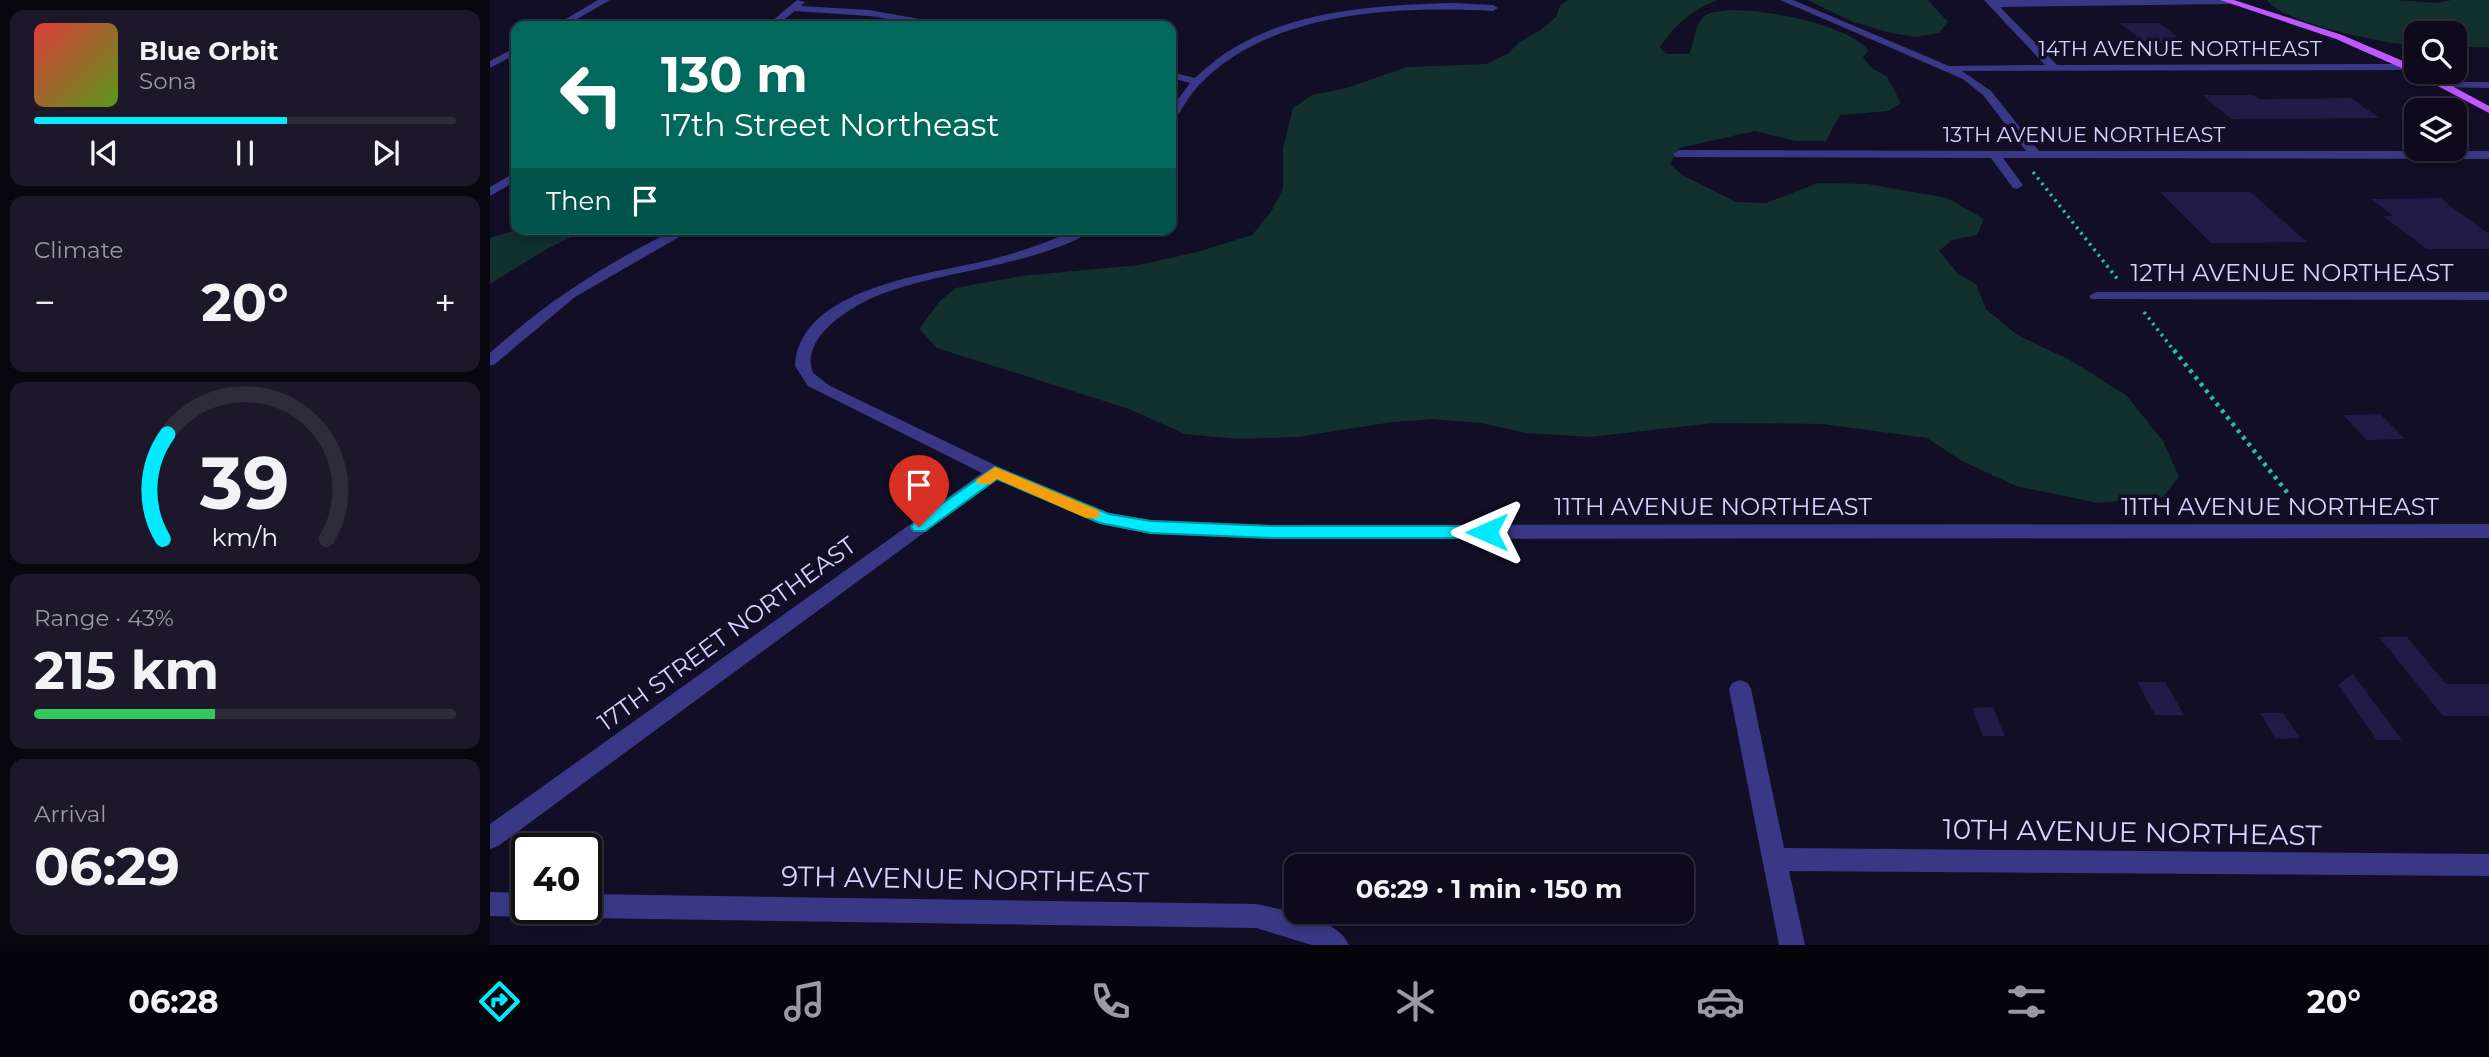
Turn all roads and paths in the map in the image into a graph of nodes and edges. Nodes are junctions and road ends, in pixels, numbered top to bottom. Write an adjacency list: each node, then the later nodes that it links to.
1 (605, 0): 8 (street)
2 (802, 0): 6 (street)
3 (1786, 0): 14 (street)
4 (2227, 1): 5 (street); 13 (main road)
5 (1991, 2): 15 (street)
6 (793, 8): 9 (street); 10 (street)
7 (1493, 8): 18 (street)
8 (568, 21)
9 (777, 21)
10 (921, 21)
11 (511, 53): 12 (street)
12 (490, 65)
13 (2404, 65)
14 (1951, 68): 15 (street, 14TH AVENUE NORTHEAST); 26 (street)
15 (2054, 68): 16 (street, 14TH AVENUE NORTHEAST)
16 (2404, 70)
17 (1176, 76): 18 (street)
18 (1195, 81): 21 (street)
19 (2446, 85): 20 (street); 22 (main road)
20 (2489, 85)
21 (1176, 106)
22 (2489, 110)
23 (1679, 154): 24 (street, 13TH AVENUE NORTHEAST)
24 (1994, 154): 25 (street, 13TH AVENUE NORTHEAST); 29 (street)
25 (2019, 154): 26 (street, 13TH AVENUE NORTHEAST); 34 (path)
26 (2035, 154): 27 (street, 13TH AVENUE NORTHEAST)
27 (2489, 155)
28 (511, 179): 30 (street)
29 (2017, 185)
30 (490, 192)
31 (675, 235): 36 (street)
32 (1069, 235): 37 (street, 11TH AVENUE NORTHEAST)
33 (2096, 296): 34 (street, 12TH AVENUE NORTHEAST)
34 (2131, 296): 35 (street, 12TH AVENUE NORTHEAST); 38 (path)
35 (2489, 296)
36 (490, 360)
37 (995, 472): 39 (street, 11TH AVENUE NORTHEAST); 41 (street, 17TH STREET NORTHEAST)
38 (2298, 506)
39 (2489, 531)
40 (1740, 689): 42 (street)
41 (490, 838)
42 (1775, 859): 43 (street, 10TH AVENUE NORTHEAST); 48 (street)
43 (2489, 865)
44 (490, 904): 45 (street)
45 (511, 905)
46 (602, 905): 47 (street, 9TH AVENUE NORTHEAST)
47 (1336, 945)
48 (1792, 945)

